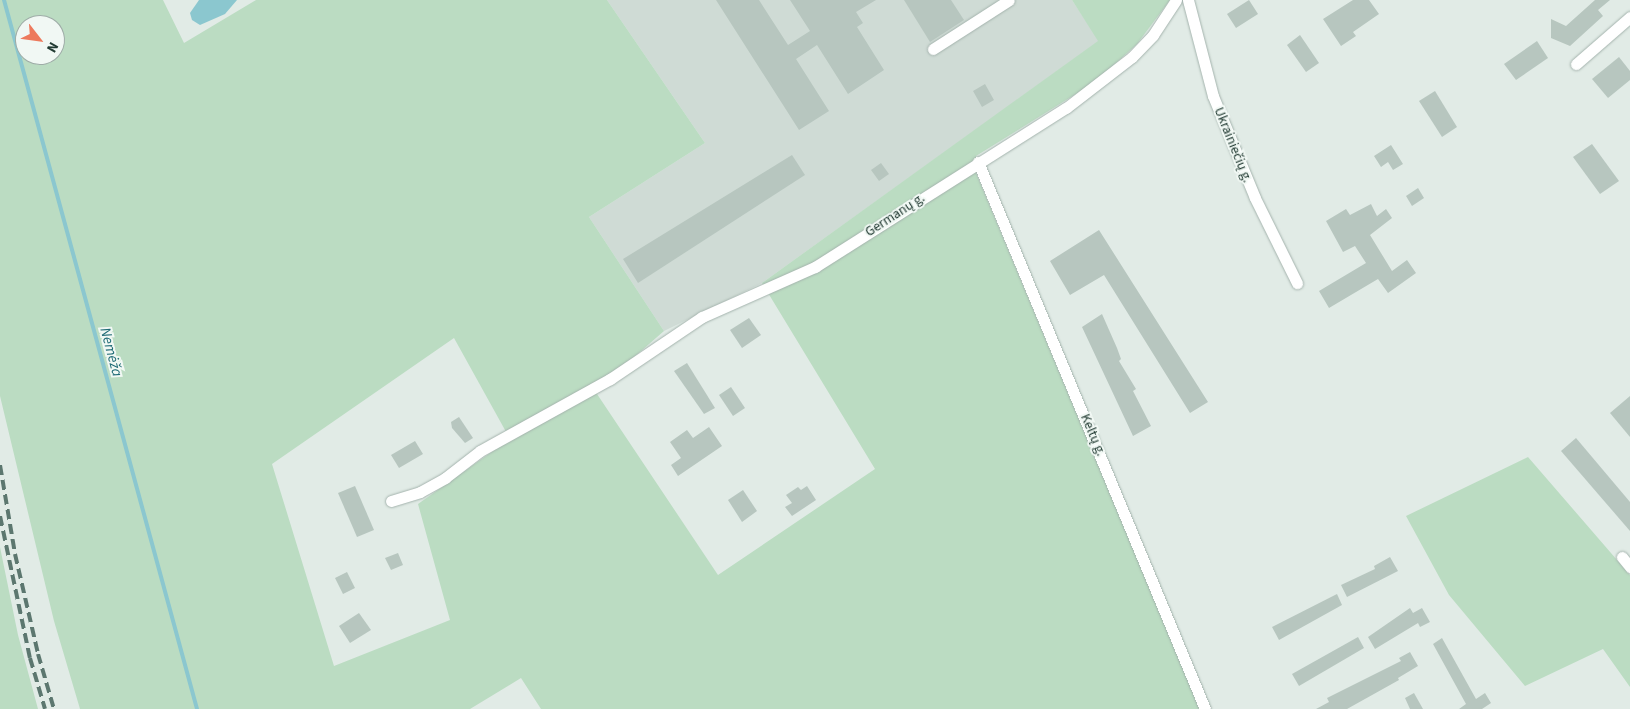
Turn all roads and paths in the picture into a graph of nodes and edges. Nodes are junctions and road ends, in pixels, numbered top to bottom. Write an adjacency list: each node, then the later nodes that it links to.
1 (1009, 0): 5 (street)
2 (1176, 0): 7 (street, Germanų g.)
3 (1188, 0): 8 (street, Ukrainiečių g.)
4 (1630, 17): 6 (street)
5 (932, 50)
6 (1576, 64)
7 (978, 162): 9 (street, Germanų g.); 12 (street, Keltų g.)
8 (1297, 283)
9 (391, 501)
10 (1622, 557): 11 (street)
11 (1630, 567)
12 (1205, 709)

